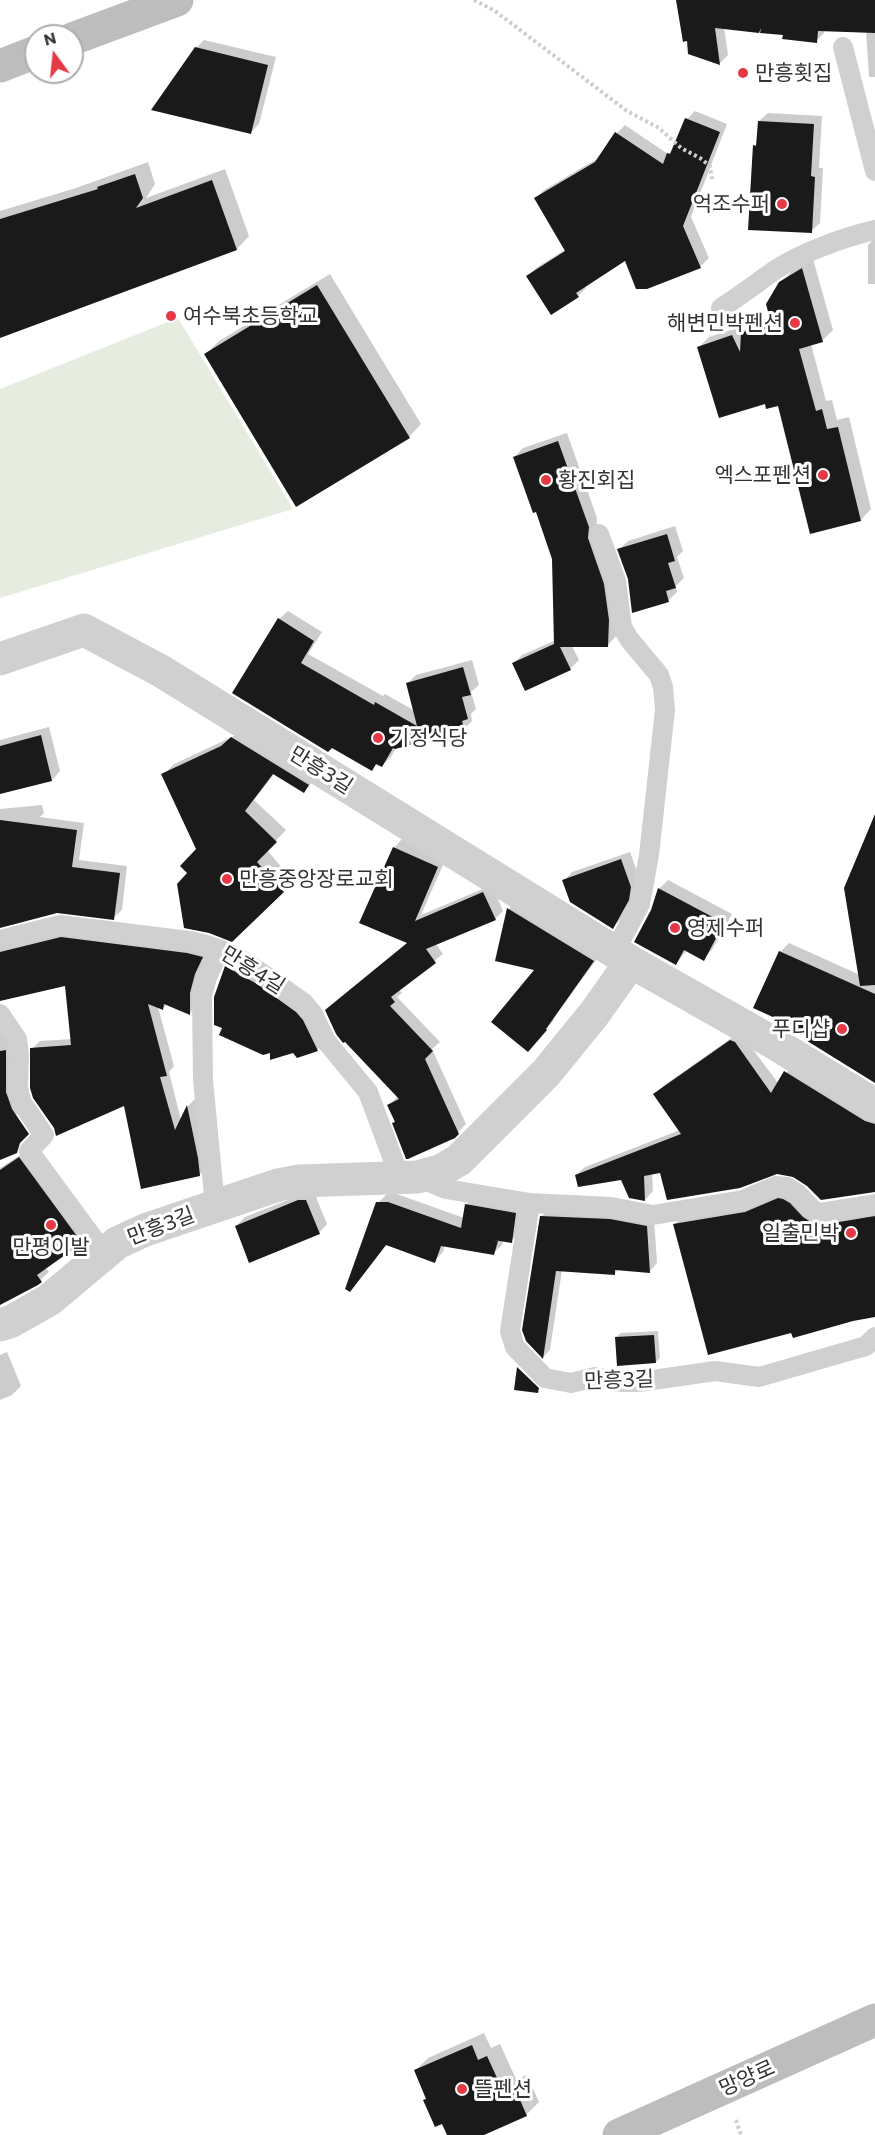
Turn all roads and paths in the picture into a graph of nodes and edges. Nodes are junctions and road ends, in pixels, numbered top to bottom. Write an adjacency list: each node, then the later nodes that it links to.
1 (177, 0): 3 (street)
2 (474, 0): 8 (path)
3 (84, 35)
4 (843, 47): 7 (lane)
5 (24, 57): 6 (street)
6 (0, 66)
7 (875, 171)
8 (712, 180)
9 (875, 230): 10 (lane)
10 (721, 308)
11 (599, 534): 15 (lane)
12 (0, 658): 15 (street, 만흥3길)
13 (0, 940): 14 (lane, 만흥4길)
14 (220, 949): 18 (lane, 만흥4길); 21 (lane)
15 (623, 957): 17 (street, 만흥3길); 18 (street, 만흥3길)
16 (0, 1014): 22 (lane)
17 (875, 1105)
18 (409, 1178): 19 (lane, 만흥3길); 21 (street, 만흥3길)
19 (530, 1203): 20 (lane, 만흥3길); 24 (lane, 만흥3길)
20 (875, 1204)
21 (215, 1206): 22 (street, 만흥3길)
22 (104, 1253): 23 (street, 만흥3길)
23 (0, 1325)
24 (875, 1337)
25 (875, 2020): 26 (street, 망양로)
26 (619, 2135)

